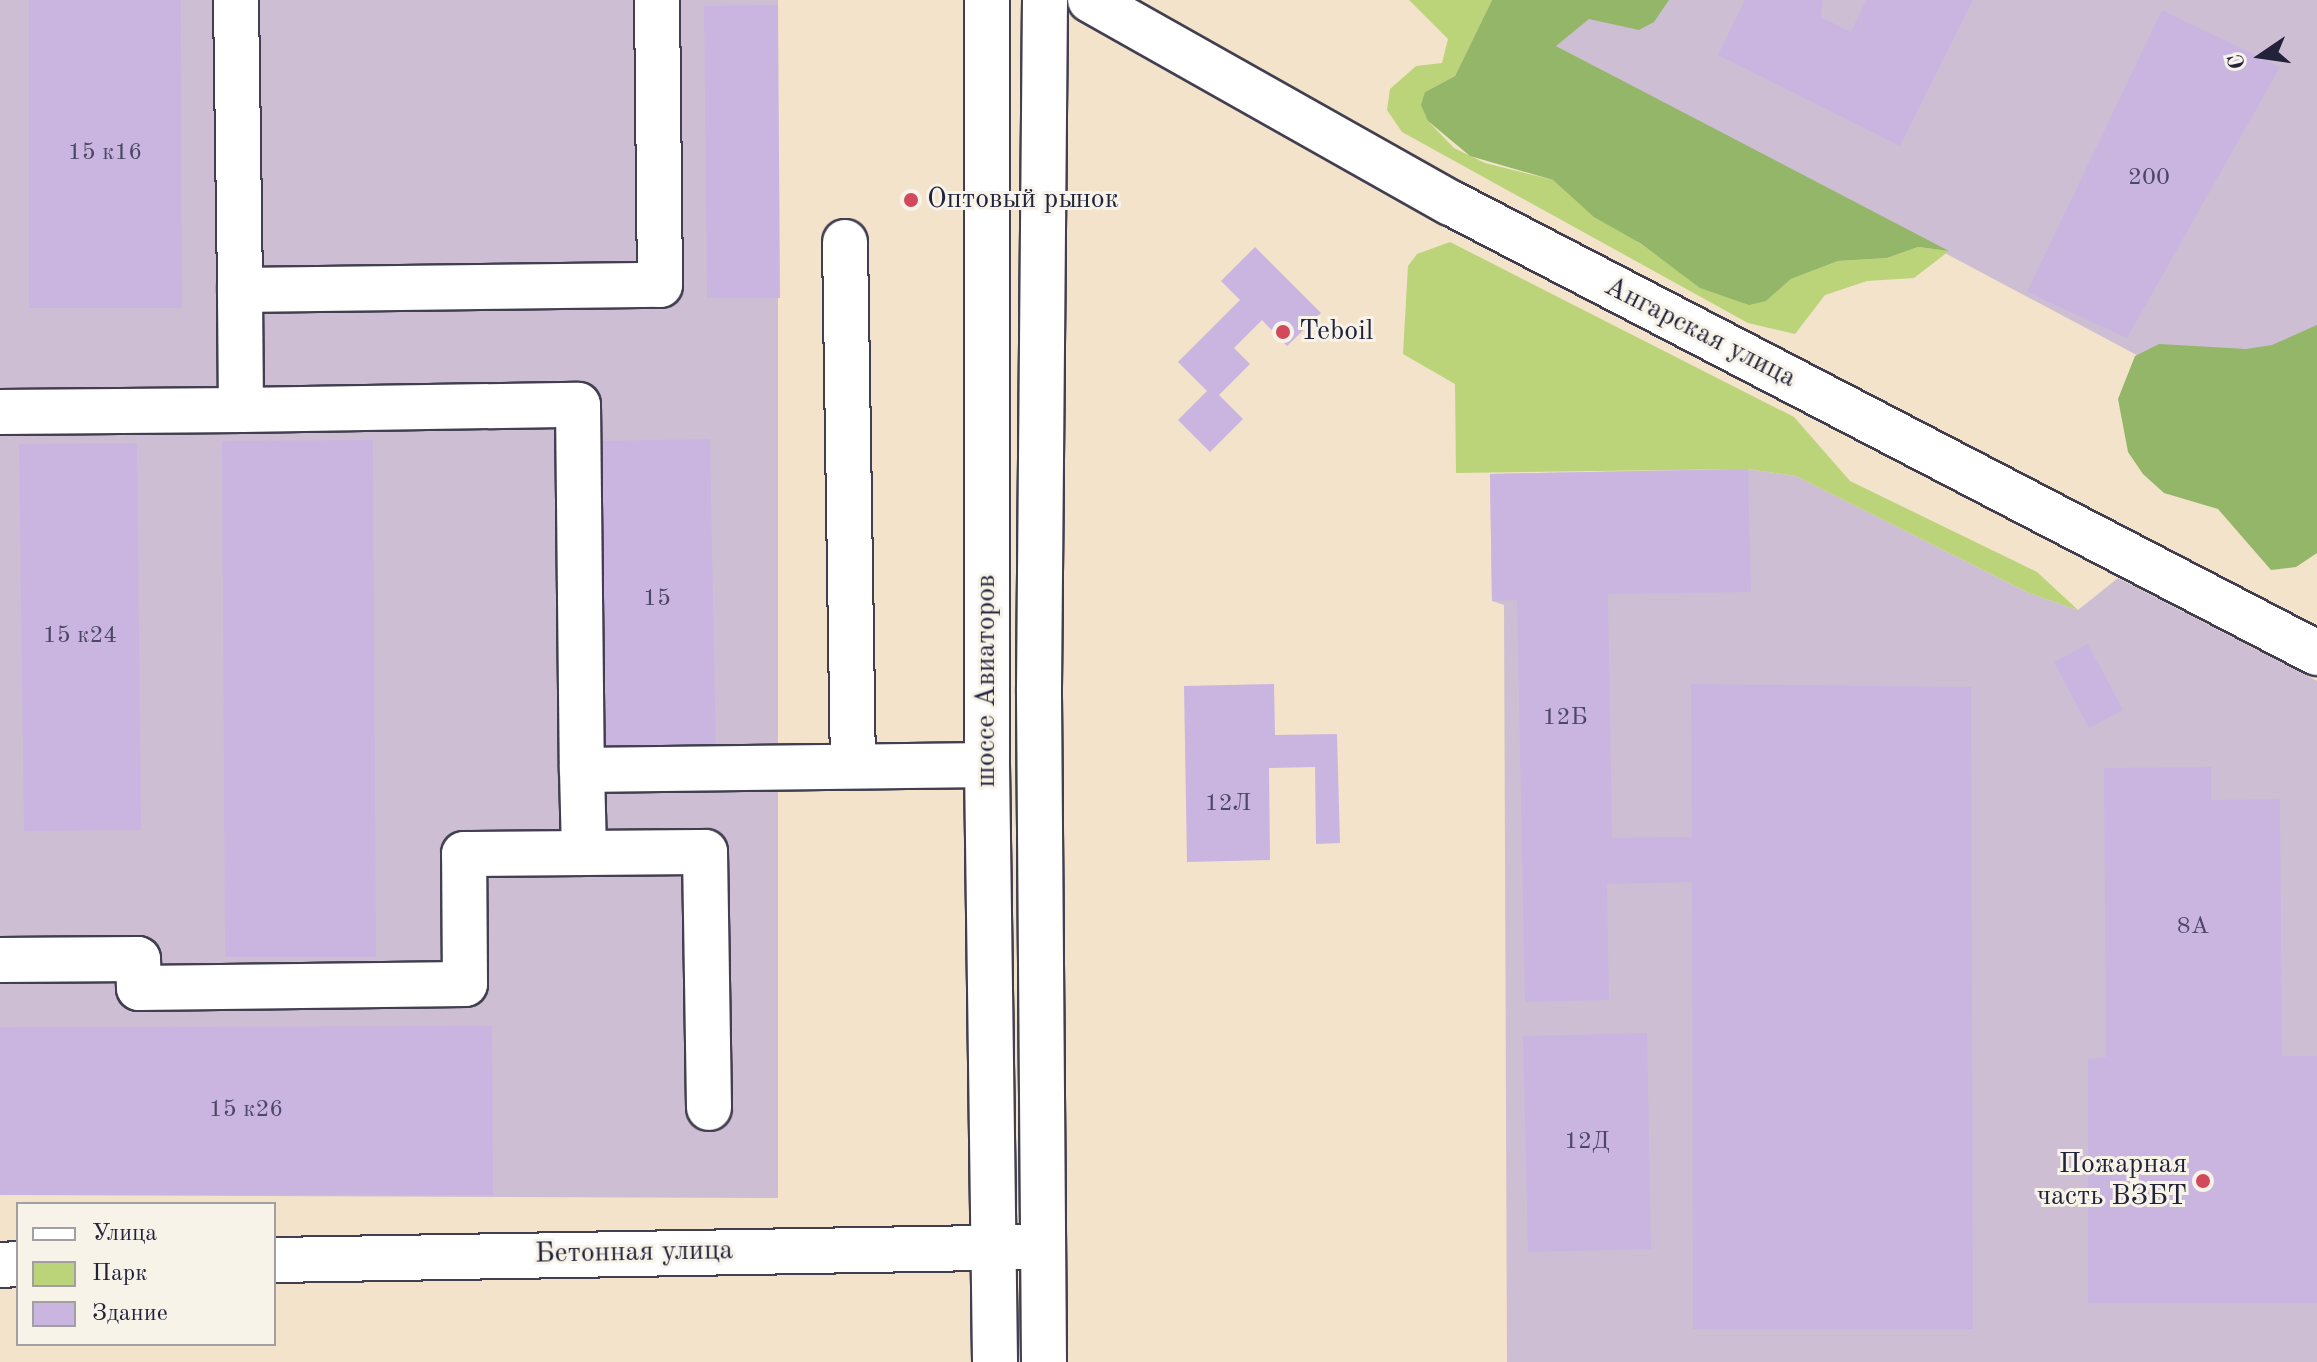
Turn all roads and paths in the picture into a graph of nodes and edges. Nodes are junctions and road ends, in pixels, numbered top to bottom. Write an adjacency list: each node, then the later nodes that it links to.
1 (236, 0): 7 (main road)
2 (657, 0): 7 (main road)
3 (987, 0): 11 (main road, шоссе Авиаторов)
4 (1045, 0): 18 (main road, шоссе Авиаторов)
5 (1090, 0): 10 (main road, Ангарская улица)
6 (845, 242): 12 (main road)
7 (240, 290): 8 (main road)
8 (241, 410): 9 (main road); 13 (main road)
9 (0, 412)
10 (2317, 653)
11 (987, 765): 12 (main road); 17 (main road, шоссе Авиаторов)
12 (853, 766): 13 (main road)
13 (582, 770): 14 (main road)
14 (584, 853): 15 (main road); 16 (main road)
15 (0, 960)
16 (709, 1108)
17 (994, 1246): 18 (main road, Бетонная улица); 19 (main road, Бетонная улица); 20 (main road, шоссе Авиаторов)
18 (1043, 1247): 21 (main road, шоссе Авиаторов)
19 (276, 1260)
20 (995, 1362)
21 (1044, 1362)

